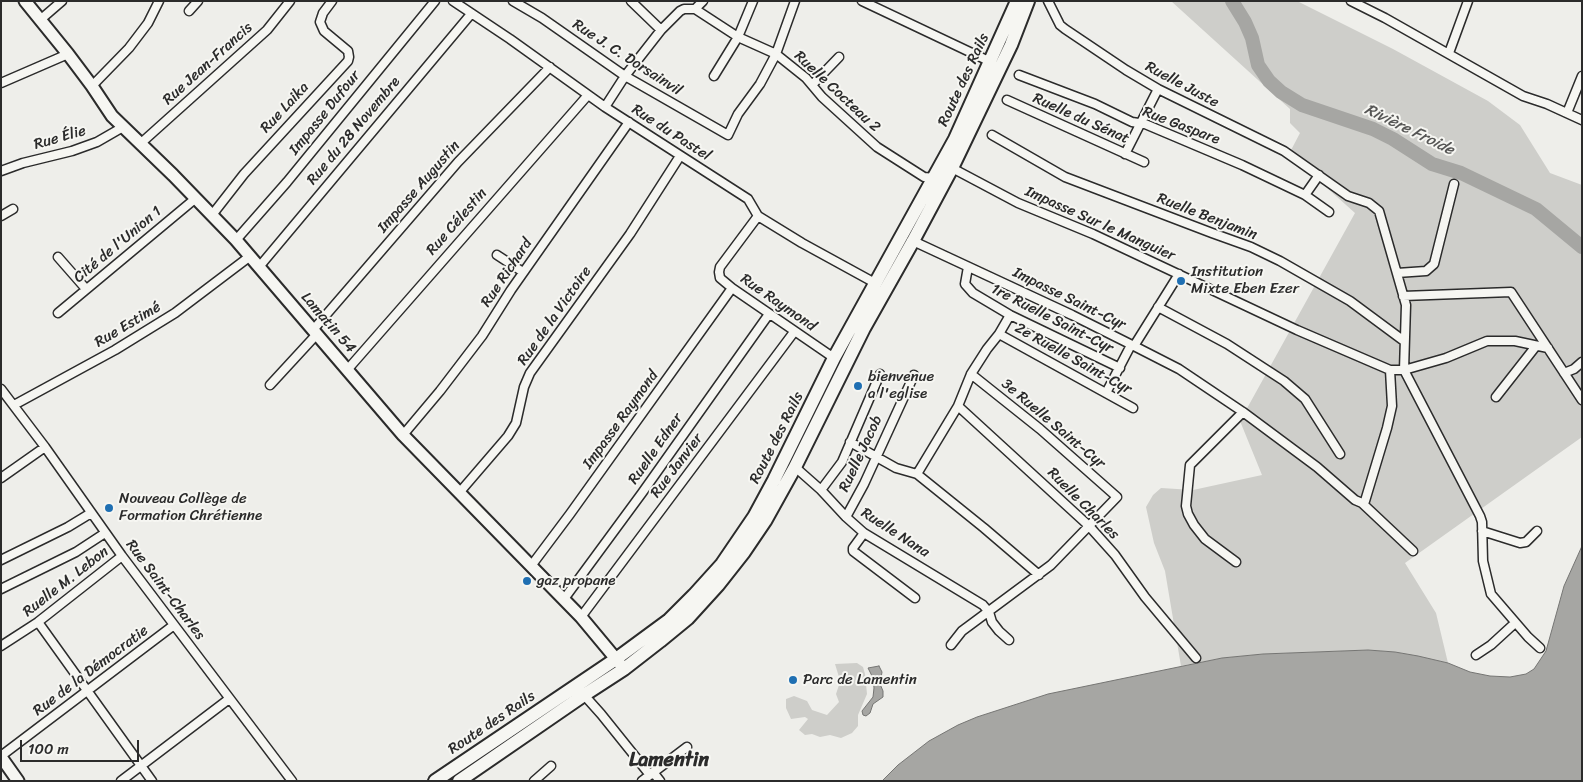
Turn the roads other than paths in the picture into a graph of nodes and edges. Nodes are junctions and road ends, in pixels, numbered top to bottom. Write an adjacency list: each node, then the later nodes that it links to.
1 (25, 1): 23 (street, Lamatin 54)
2 (62, 1): 23 (street)
3 (159, 1): 38 (street)
4 (198, 1): 21 (street)
5 (290, 1): 49 (street, Rue Jean-Francis)
6 (332, 1): 62 (street, Rue Laika)
7 (434, 1): 65 (street, Impasse Dufour)
8 (453, 1): 22 (street, Rue du Pastel)
9 (513, 1): 33 (street, Rue J. C. Dorsainvil)
10 (631, 1): 24 (street)
11 (703, 1): 20 (street)
12 (753, 1): 25 (street)
13 (794, 1): 28 (street)
14 (862, 1): 30 (street)
15 (1017, 1): 30 (main road, Route des Rails)
16 (1028, 1): 53 (main road, Route des Rails)
17 (1048, 1): 39 (street, Ruelle Juste)
18 (1351, 1): 26 (street)
19 (1468, 1): 26 (street)
20 (695, 9): 24 (street); 25 (street, Ruelle Cocteau 2)
21 (189, 11)
22 (471, 14): 31 (street, Rue du Pastel); 70 (street, Rue du 28 Novembre)
23 (40, 20): 27 (street, Lamatin 54)
24 (661, 30): 33 (street)
25 (738, 37): 28 (street, Ruelle Cocteau 2); 34 (street)
26 (1448, 53): 43 (street)
27 (68, 54): 36 (street); 38 (street, Lamatin 54)
28 (776, 54): 33 (street, Rue J. C. Dorsainvil); 37 (street, Ruelle Cocteau 2)
29 (839, 57): 37 (street)
30 (991, 62): 56 (main road, Route des Rails)
31 (550, 67): 40 (street, Rue du Pastel); 83 (street, Impasse Augustin)
32 (1019, 74): 46 (street, Rue Gaspare)
33 (625, 76): 42 (street)
34 (714, 76)
35 (1582, 76): 43 (street)
36 (1, 83)
37 (812, 85): 56 (street, Ruelle Cocteau 2)
38 (92, 86): 47 (street, Lamatin 54)
39 (1158, 88): 46 (street); 55 (street, Ruelle Juste)
40 (588, 95): 42 (street, Rue du Pastel); 93 (street, Rue Célestin)
41 (1007, 100): 50 (street, Ruelle du Sénat)
42 (605, 107): 45 (street, Rue du Pastel)
43 (1567, 113): 44 (street)
44 (1582, 120)
45 (629, 122): 51 (street, Rue du Pastel); 72 (street, Rue Richard)
46 (1140, 123): 50 (street); 58 (street, Rue Gaspare)
47 (123, 127): 49 (street, Lamatin 54); 54 (street, Rue Élie)
48 (992, 136): 86 (street, Ruelle Benjamin)
49 (140, 144): 59 (street, Lamatin 54)
50 (1125, 154): 52 (street, Ruelle du Sénat)
51 (680, 156): 64 (street, Rue du Pastel); 118 (street, Rue de la Victoire)
52 (1144, 162)
53 (952, 168): 66 (main road, Route des Rails); 73 (street, Impasse Sur le Manguier)
54 (1, 171)
55 (1319, 175): 58 (street); 74 (street, Ruelle Juste)
56 (934, 178): 75 (main road, Route des Rails)
57 (1454, 184): 74 (street)
58 (1305, 195): 61 (street, Rue Gaspare)
59 (196, 198): 62 (street, Lamatin 54); 77 (street, Cité de l'Union 1)
60 (12, 209): 63 (street)
61 (1329, 212)
62 (212, 215): 65 (street, Lamatin 54)
63 (1, 216)
64 (758, 216): 75 (street, Rue du Pastel); 76 (street, Rue Raymond)
65 (236, 240): 69 (street, Lamatin 54)
66 (913, 241): 71 (street, Impasse Saint-Cyr); 114 (main road, Route des Rails)
67 (497, 255): 72 (street)
68 (58, 257): 77 (street)
69 (249, 257): 70 (street, Lamatin 54); 105 (street, Rue Estimé)
70 (260, 267): 83 (street, Lamatin 54)
71 (968, 267): 82 (street, 1re Ruelle Saint-Cyr); 87 (street, Impasse Saint-Cyr)
72 (524, 272): 109 (street, Rue Richard)
73 (1179, 274): 79 (street, Impasse Saint-Cyr); 94 (street, Impasse Sur le Manguier)
74 (1397, 274): 78 (street, Ruelle Juste)
75 (875, 283): 90 (main road, Route des Rails)
76 (732, 288): 81 (street, Rue Raymond); 131 (street, Impasse Raymond)
77 (86, 290): 80 (street, Cité de l'Union 1)
78 (1403, 296): 86 (street, Ruelle Juste); 89 (street)
79 (1158, 307): 87 (street, Impasse Saint-Cyr); 112 (street)
80 (58, 313)
81 (769, 314): 84 (street, Rue Raymond); 135 (street, Ruelle Edner)
82 (1010, 315): 85 (street); 92 (street, 1re Ruelle Saint-Cyr)
83 (315, 332): 93 (street, Lamatin 54); 100 (street, Impasse Augustin)
84 (794, 332): 90 (street, Rue Raymond); 137 (street, Rue Janvier)
85 (999, 334): 98 (street); 102 (street, 2e Ruelle Saint-Cyr)
86 (1404, 341): 95 (street, Ruelle Juste)
87 (1133, 345): 92 (street); 108 (street)
88 (1536, 346): 89 (street, Impasse Sur le Manguier); 95 (street, Impasse Sur le Manguier); 103 (street)
89 (1548, 348): 96 (street)
90 (834, 358): 147 (main road, Route des Rails)
91 (1582, 362): 96 (street)
92 (1120, 368): 102 (street)
93 (348, 369): 109 (street, Lamatin 54)
94 (1390, 370): 95 (street, Impasse Sur le Manguier); 119 (street)
95 (1404, 370): 124 (street)
96 (1564, 373): 104 (street)
97 (880, 374): 110 (street)
98 (971, 374): 106 (street); 122 (street, 3e Ruelle Saint-Cyr)
99 (914, 376): 113 (street, Ruelle Jacob)
100 (270, 385)
101 (1, 389): 105 (street, Rue Saint-Charles)
102 (1106, 393): 107 (street, 2e Ruelle Saint-Cyr)
103 (1496, 397)
104 (1582, 400)
105 (14, 406): 111 (street, Rue Saint-Charles)
106 (958, 406): 115 (street); 122 (street, Ruelle Charles)
107 (1133, 408)
108 (1243, 412): 119 (street); 130 (street)
109 (403, 435): 118 (street, Lamatin 54)
110 (850, 442): 113 (street); 117 (street)
111 (45, 447): 116 (street); 120 (street, Rue Saint-Charles)
112 (1340, 454)
113 (875, 456): 115 (street); 121 (street, Ruelle Jacob)
114 (795, 467): 117 (street, Ruelle Nana); 147 (main road, Route des Rails)
115 (917, 474): 132 (street)
116 (1, 478)
117 (821, 490): 121 (street, Ruelle Nana)
118 (459, 493): 131 (street, Lamatin 54)
119 (1362, 503): 127 (street)
120 (91, 513): 125 (street, Rue Saint-Charles); 129 (street)
121 (846, 517): 126 (street, Ruelle Nana)
122 (1089, 526): 132 (street); 146 (street, Ruelle Charles)
123 (1537, 530): 124 (street)
124 (1482, 531): 139 (street)
125 (105, 533): 128 (street, Rue Saint-Charles); 133 (street)
126 (864, 533): 134 (street); 136 (street, Ruelle Nana)
127 (1413, 551)
128 (122, 556): 138 (street, Ruelle M. Lebon); 140 (street, Rue Saint-Charles)
129 (1, 560)
130 (1236, 562)
131 (531, 566): 135 (street, Lamatin 54)
132 (1039, 576): 136 (street)
133 (1, 589)
134 (915, 598)
135 (564, 599): 137 (street, Lamatin 54)
136 (989, 612): 141 (street, Ruelle Nana); 142 (street)
137 (581, 618): 147 (street, Lamatin 54)
138 (38, 622): 143 (street, Ruelle M. Lebon); 148 (street)
139 (1515, 623): 144 (street); 145 (street)
140 (174, 625): 148 (street, Rue de la Démocratie); 150 (street, Rue Saint-Charles)
141 (1009, 640)
142 (951, 645)
143 (1, 646)
144 (1540, 648)
145 (1476, 655)
146 (1196, 658)
147 (620, 664): 149 (main road, Route des Rails); 160 (main road, Route des Rails)
148 (88, 690): 152 (street, Rue de la Démocratie); 153 (street)
149 (584, 694): 155 (street); 161 (main road, Route des Rails)
150 (229, 699): 153 (street); 159 (street, Rue Saint-Charles)
151 (687, 747): 155 (street)
152 (1, 757): 156 (street)
153 (142, 765): 157 (street); 158 (street)
154 (552, 766): 162 (street)
155 (652, 774): 163 (street); 164 (street)
156 (18, 781)
157 (120, 781)
158 (152, 781)
159 (292, 781)
160 (435, 781)
161 (459, 781)
162 (534, 781)
163 (642, 781)
164 (660, 781)

